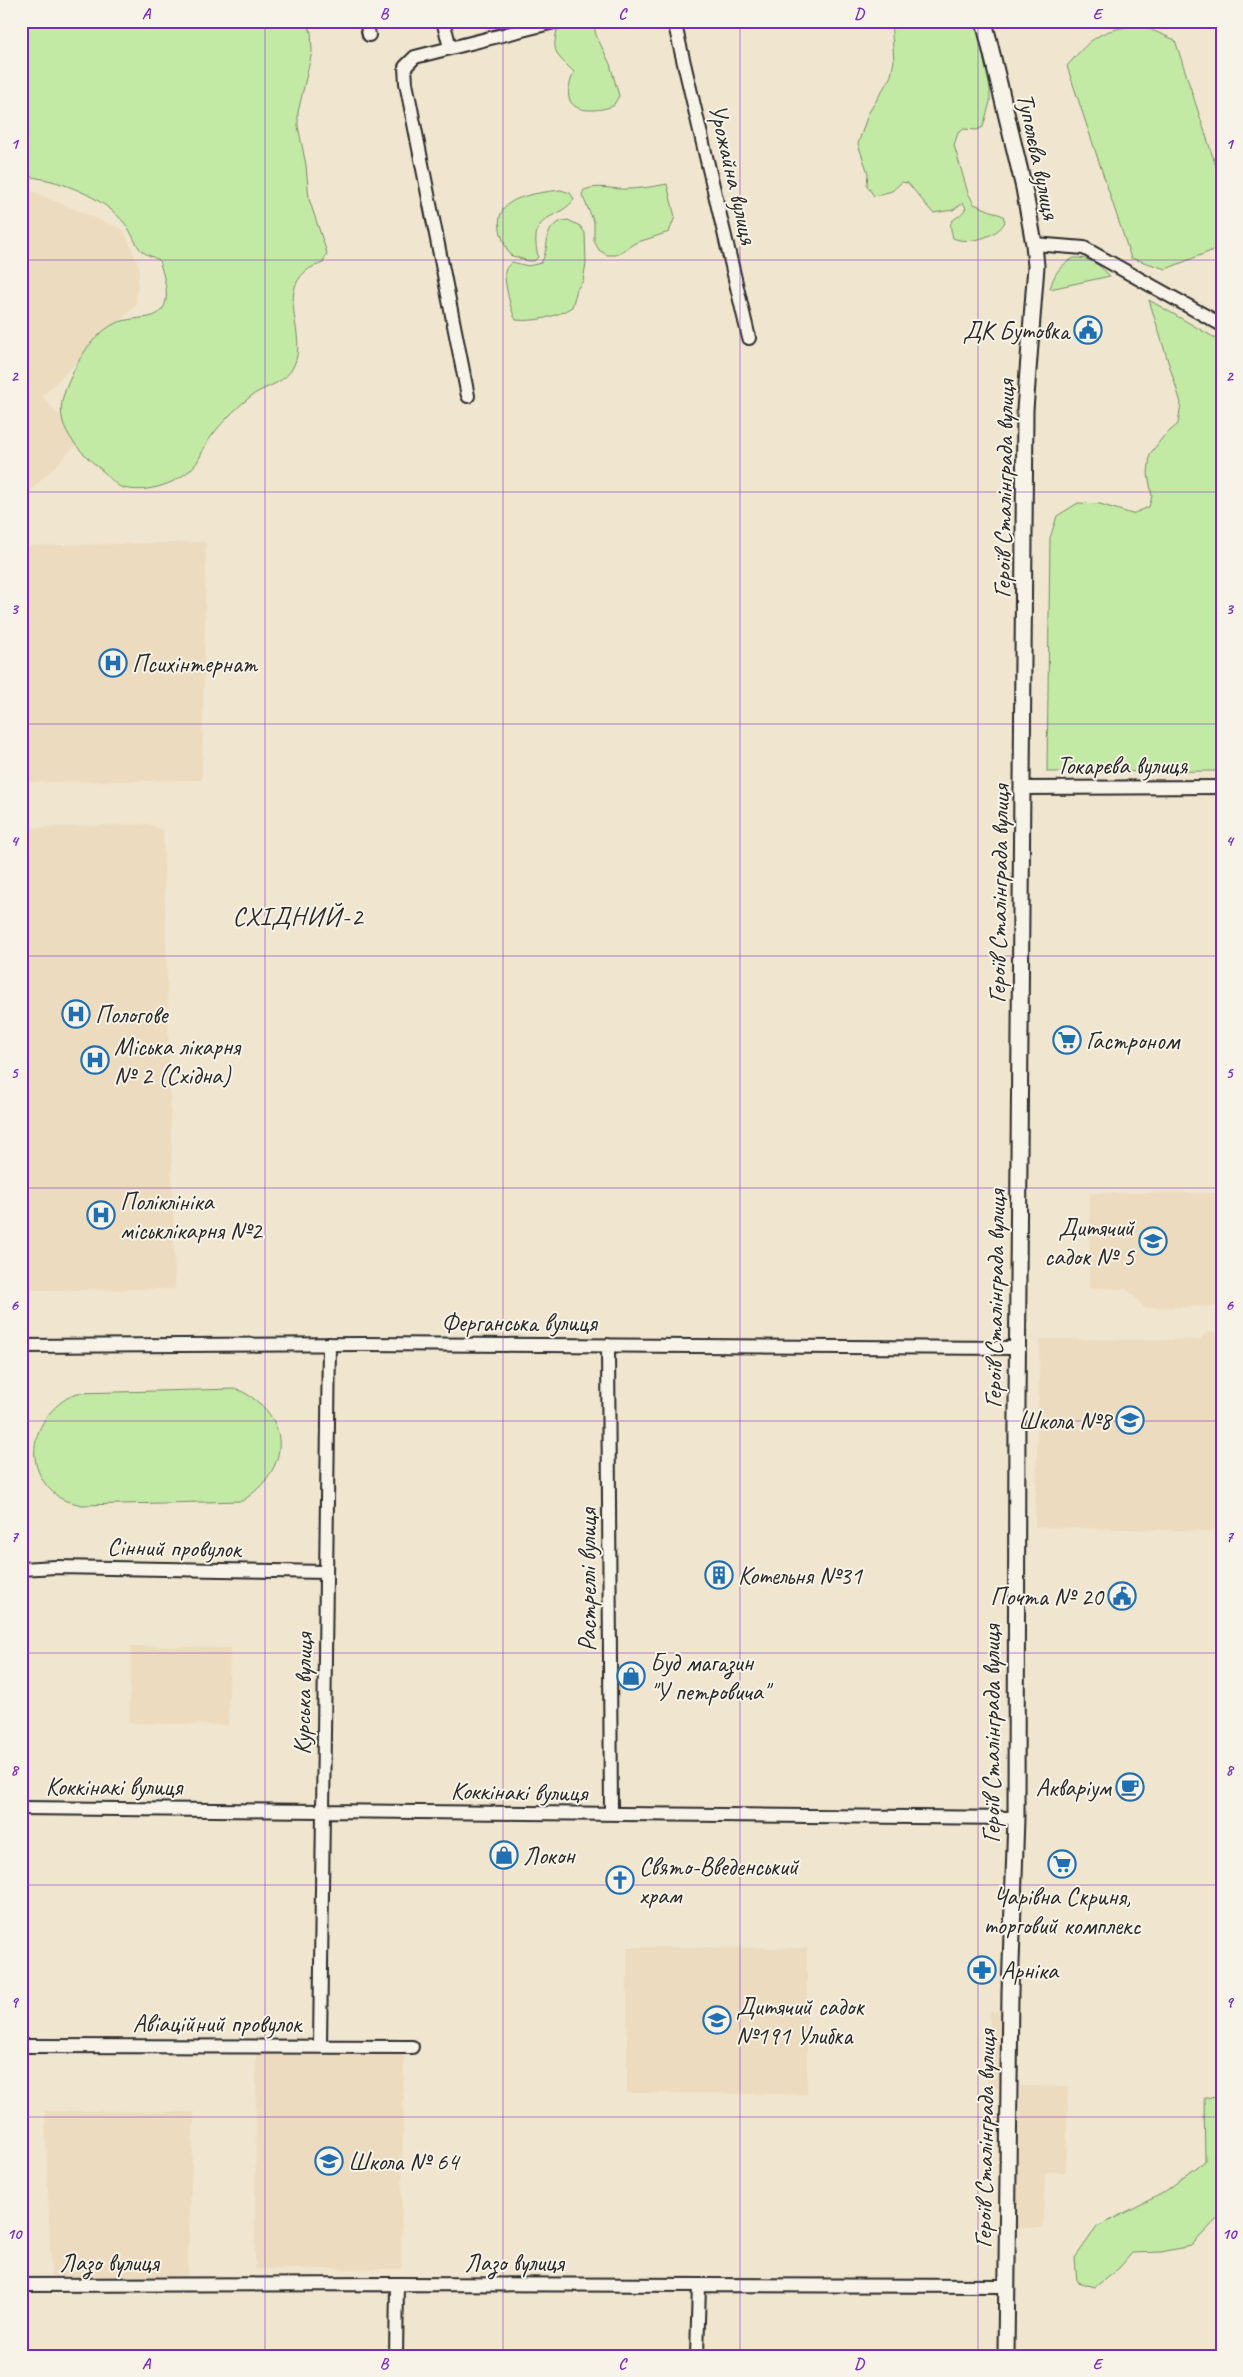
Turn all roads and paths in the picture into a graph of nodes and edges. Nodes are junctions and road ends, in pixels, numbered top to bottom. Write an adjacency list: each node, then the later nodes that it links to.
1 (366, 21): 7 (street)
2 (443, 21): 8 (street)
3 (558, 21): 6 (street)
4 (674, 21): 11 (street, Урожайна вулиця)
5 (984, 21): 9 (main road, Туполєва вулиця)
6 (520, 26): 8 (street)
7 (369, 35)
8 (450, 47): 12 (street)
9 (1034, 244): 10 (street, Туполєва вулиця); 14 (main road, Героїв Сталінграда вулиця)
10 (1222, 325)
11 (749, 338)
12 (468, 396)
13 (1222, 787): 14 (street, Токарєва вулиця)
14 (1023, 788): 18 (main road, Героїв Сталінграда вулиця)
15 (329, 1344): 16 (street, Ферганська вулиця); 17 (street, Ферганська вулиця); 20 (street, Курська вулиця)
16 (608, 1345): 18 (street, Ферганська вулиця); 23 (street, Растреллі вулиця)
17 (21, 1346)
18 (1017, 1348): 24 (main road, Героїв Сталінграда вулиця)
19 (21, 1569): 20 (street, Сінний провулок)
20 (326, 1572): 22 (street, Курська вулиця)
21 (21, 1808): 22 (street, Коккінакі вулиця)
22 (323, 1810): 23 (street, Коккінакі вулиця); 25 (street, Курська вулиця)
23 (611, 1814): 24 (street, Коккінакі вулиця)
24 (1016, 1818): 31 (main road, Героїв Сталінграда вулиця)
25 (320, 2045): 26 (street, Авіаційний провулок); 27 (street, Авіаційний провулок)
26 (21, 2046)
27 (412, 2047)
28 (397, 2284): 29 (street, Лазо вулиця); 30 (street, Лазо вулиця); 32 (street)
29 (21, 2285)
30 (699, 2285): 31 (street, Лазо вулиця); 33 (street)
31 (1006, 2286): 34 (main road, Героїв Сталінграда вулиця)
32 (396, 2356)
33 (697, 2356)
34 (1006, 2356)

